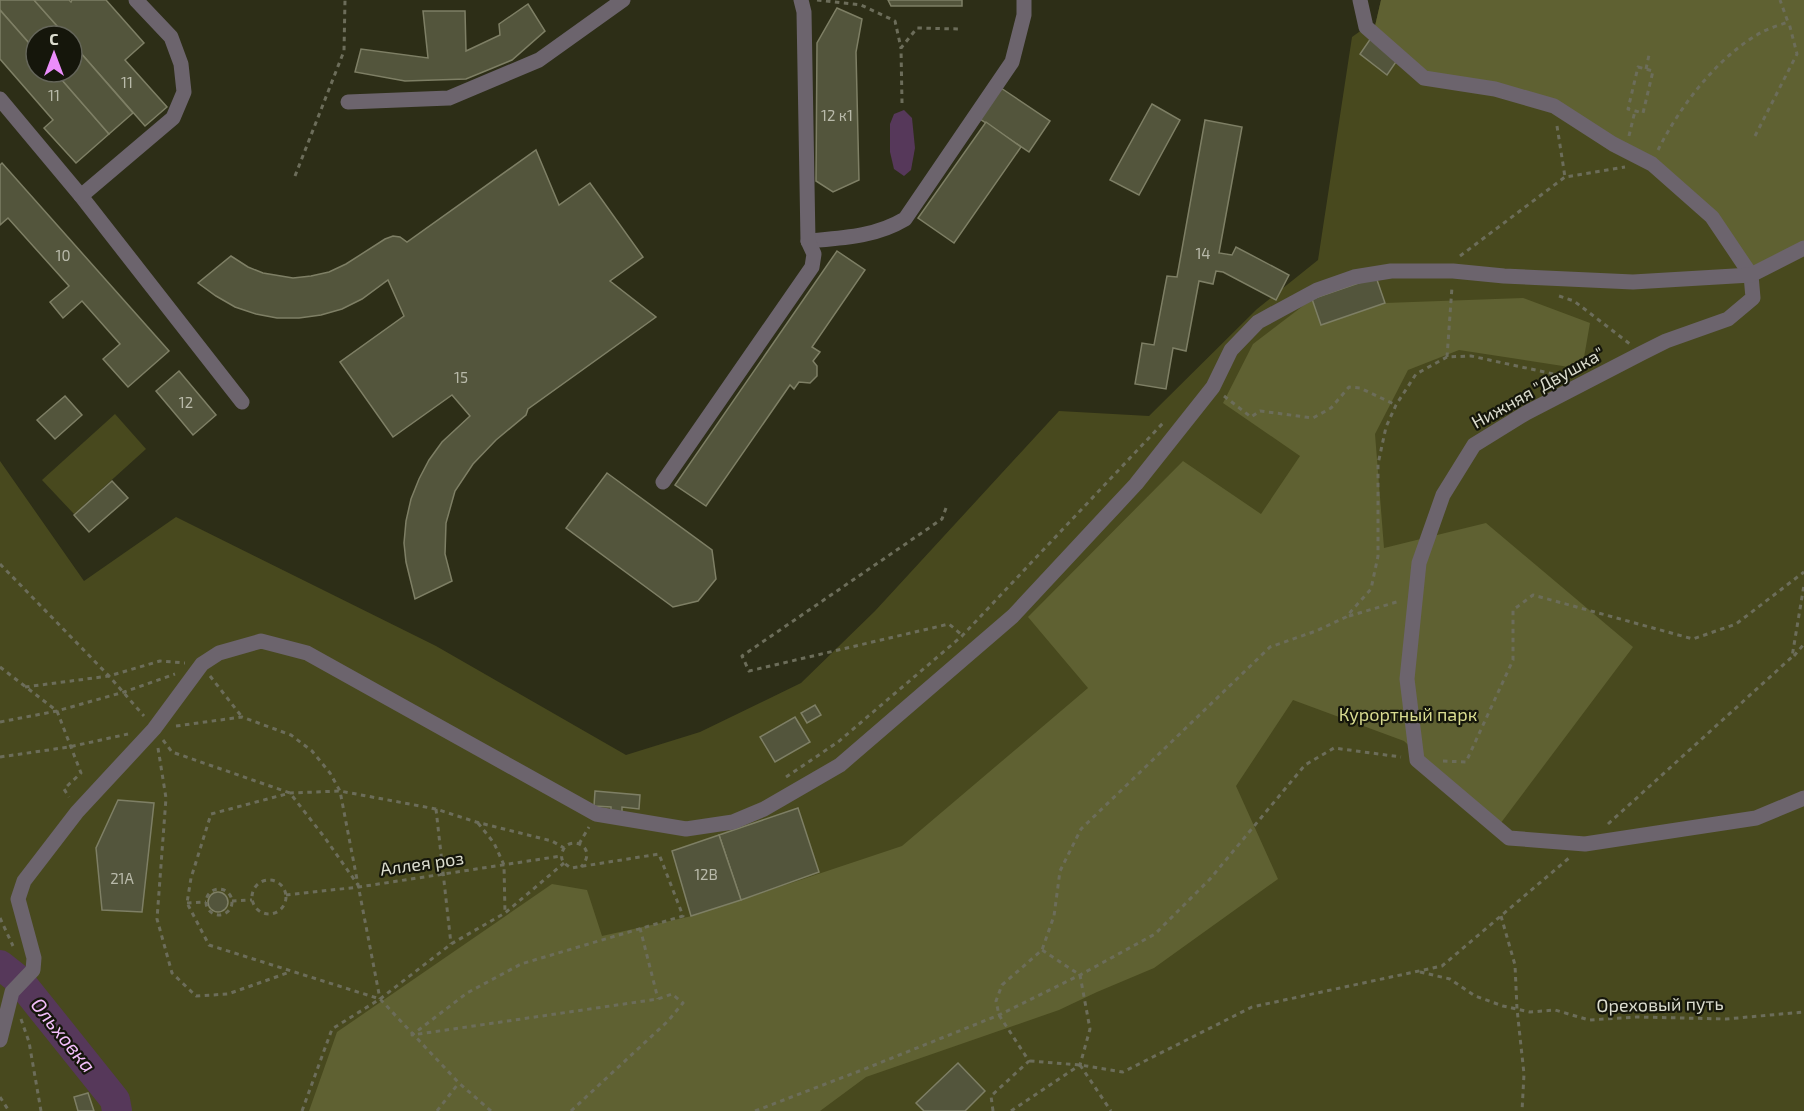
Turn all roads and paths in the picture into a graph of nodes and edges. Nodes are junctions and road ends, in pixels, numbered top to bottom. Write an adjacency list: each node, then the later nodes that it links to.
1 (136, 0): 25 (lane)
2 (345, 0): 23 (path)
3 (623, 0): 15 (lane)
4 (801, 0): 26 (lane)
5 (814, 0): 11 (path)
6 (1024, 0): 26 (lane)
7 (1360, 0): 17 (lane)
8 (1780, 0): 9 (path)
9 (1788, 22): 19 (path); 21 (path)
10 (959, 29): 11 (path)
11 (901, 48): 16 (path)
12 (1649, 55): 13 (path)
13 (1646, 69): 18 (path); 18 (path)
14 (0, 99): 25 (lane)
15 (348, 102)
16 (902, 103)
17 (1554, 106): 20 (lane); 24 (path)
18 (1635, 111): 20 (path)
19 (1755, 136)
20 (1625, 150): 21 (lane)
21 (1652, 164): 29 (lane)
22 (1613, 169): 24 (path)
23 (296, 176)
24 (1565, 177): 28 (path)
25 (81, 196): 35 (lane)
26 (808, 241): 38 (lane)
27 (1804, 248): 29 (lane)
28 (1453, 271): 29 (lane); 32 (path); 34 (lane)
29 (1751, 275): 31 (lane)
30 (1554, 294): 31 (path, Нижняя "Двушка")
31 (1642, 353): 33 (lane, Нижняя "Двушка")
32 (1447, 357): 33 (path); 36 (path)
33 (1588, 381): 43 (lane, Нижняя "Двушка")
34 (1213, 387): 36 (path); 48 (lane)
35 (242, 402)
36 (1396, 405): 44 (path)
37 (1166, 420): 45 (path)
38 (663, 482)
39 (946, 508): 45 (path)
40 (0, 564): 50 (path)
41 (1804, 572): 59 (path)
42 (1804, 585): 47 (path)
43 (1416, 596): 44 (path); 59 (lane, Нижняя "Двушка")
44 (1346, 616): 84 (path)
45 (962, 636): 60 (path)
46 (1804, 644): 47 (path)
47 (1792, 657): 67 (path)
48 (202, 664): 50 (path); 52 (path); 54 (path); 56 (lane)
49 (0, 667): 51 (path)
50 (109, 676): 51 (path); 52 (path)
51 (25, 687): 53 (path)
52 (124, 692): 53 (path); 56 (path)
53 (57, 711): 55 (path); 57 (path)
54 (242, 717): 56 (path); 61 (path)
55 (0, 722)
56 (154, 729): 57 (path); 62 (path); 65 (lane); 85 (path)
57 (69, 747): 58 (path); 65 (path)
58 (0, 757)
59 (1418, 760): 67 (lane); 87 (path)
60 (779, 781)
61 (340, 791): 62 (path); 64 (path); 74 (path)
62 (290, 794): 74 (path); 79 (path)
63 (1804, 798): 67 (lane)
64 (436, 809): 66 (path); 73 (path)
65 (77, 812): 88 (lane)
66 (476, 822): 68 (path); 71 (path)
67 (1586, 844): 81 (path)
68 (564, 848): 69 (path); 72 (path)
69 (561, 856): 70 (path); 71 (path, Аллея роз)
70 (564, 863): 72 (path); 80 (path)
71 (504, 865): 73 (path, Аллея роз); 80 (path)
72 (581, 867): 82 (path)
73 (443, 874): 74 (path, Аллея роз); 83 (path)
74 (359, 886): 75 (path, Аллея роз); 89 (path)
75 (286, 895): 76 (path); 76 (path)
76 (252, 900): 77 (path)
77 (232, 901): 78 (path); 78 (path)
78 (206, 902): 79 (path)
79 (187, 903): 85 (path)
80 (505, 913): 83 (path)
81 (1501, 916): 86 (path); 91 (path)
82 (640, 928): 90 (path); 94 (path)
83 (451, 944): 89 (path)
84 (1042, 950): 87 (path); 93 (path)
85 (291, 971): 89 (path)
86 (1417, 972): 91 (path, Ореховый путь); 97 (path)
87 (1080, 975): 93 (path); 97 (path)
88 (12, 992): 95 (lane); 101 (path)
89 (380, 999): 94 (path); 102 (path)
90 (658, 999): 94 (path); 105 (path)
91 (1517, 1009): 92 (path, Ореховый путь); 110 (path)
92 (1804, 1012)
93 (999, 1015): 96 (path); 106 (path)
94 (412, 1035): 98 (path)
95 (0, 1040)
96 (1029, 1061): 97 (path); 107 (path)
97 (1080, 1065): 108 (path); 109 (path)
98 (459, 1083): 103 (path); 104 (path)
99 (0, 1097): 100 (path)
100 (9, 1111)
101 (41, 1111)
102 (302, 1111)
103 (437, 1111)
104 (491, 1111)
105 (571, 1111)
106 (754, 1111)
107 (993, 1111)
108 (1011, 1111)
109 (1112, 1111)
110 (1522, 1111)

